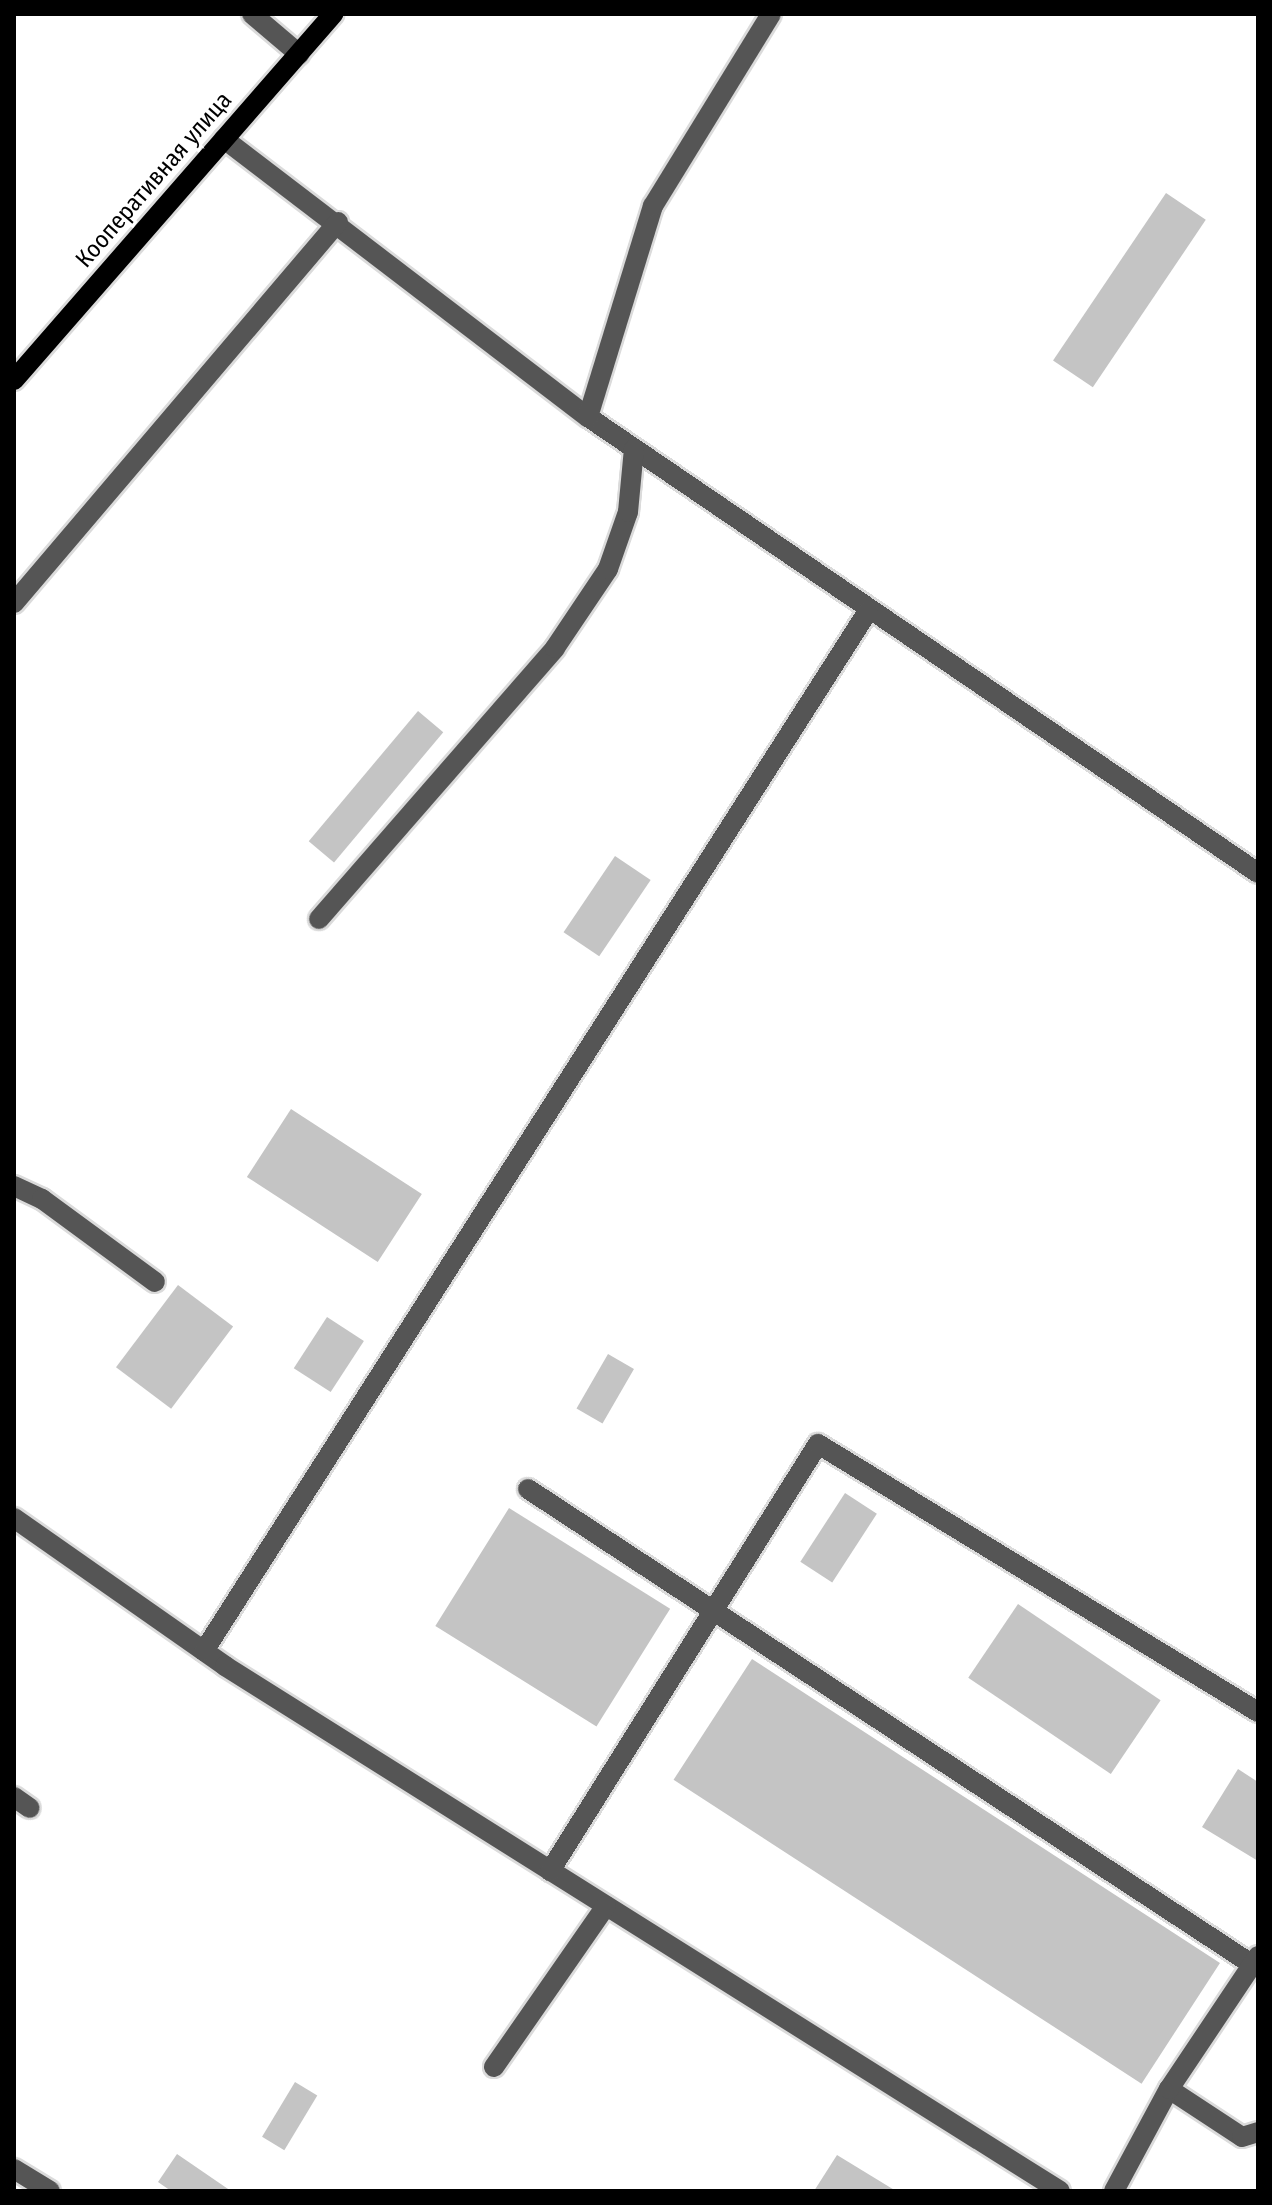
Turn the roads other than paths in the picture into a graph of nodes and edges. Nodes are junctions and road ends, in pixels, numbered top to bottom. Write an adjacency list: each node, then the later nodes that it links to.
1 (252, 14): 4 (lane)
2 (333, 14): 4 (main road, Кооперативная улица)
3 (771, 14): 8 (lane)
4 (299, 54): 5 (main road, Кооперативная улица)
5 (224, 139): 6 (lane); 7 (main road, Кооперативная улица)
6 (338, 222): 8 (lane); 10 (lane)
7 (14, 380)
8 (588, 417): 9 (lane)
9 (634, 449): 11 (lane); 13 (lane)
10 (14, 603)
11 (868, 611): 12 (lane); 19 (lane)
12 (1258, 873)
13 (319, 919)
14 (14, 1186): 15 (lane)
15 (155, 1282)
16 (528, 1489): 18 (lane)
17 (14, 1518): 19 (lane)
18 (714, 1616): 20 (lane); 21 (lane); 23 (lane)
19 (204, 1651): 21 (lane)
20 (1258, 1712)
21 (550, 1871): 22 (lane)
22 (606, 1906): 24 (lane); 29 (lane)
23 (1255, 1960): 25 (lane)
24 (494, 2067)
25 (1169, 2089): 26 (lane); 30 (lane)
26 (1258, 2132)
27 (14, 2169): 28 (lane)
28 (50, 2191)
29 (1060, 2191)
30 (1114, 2191)

